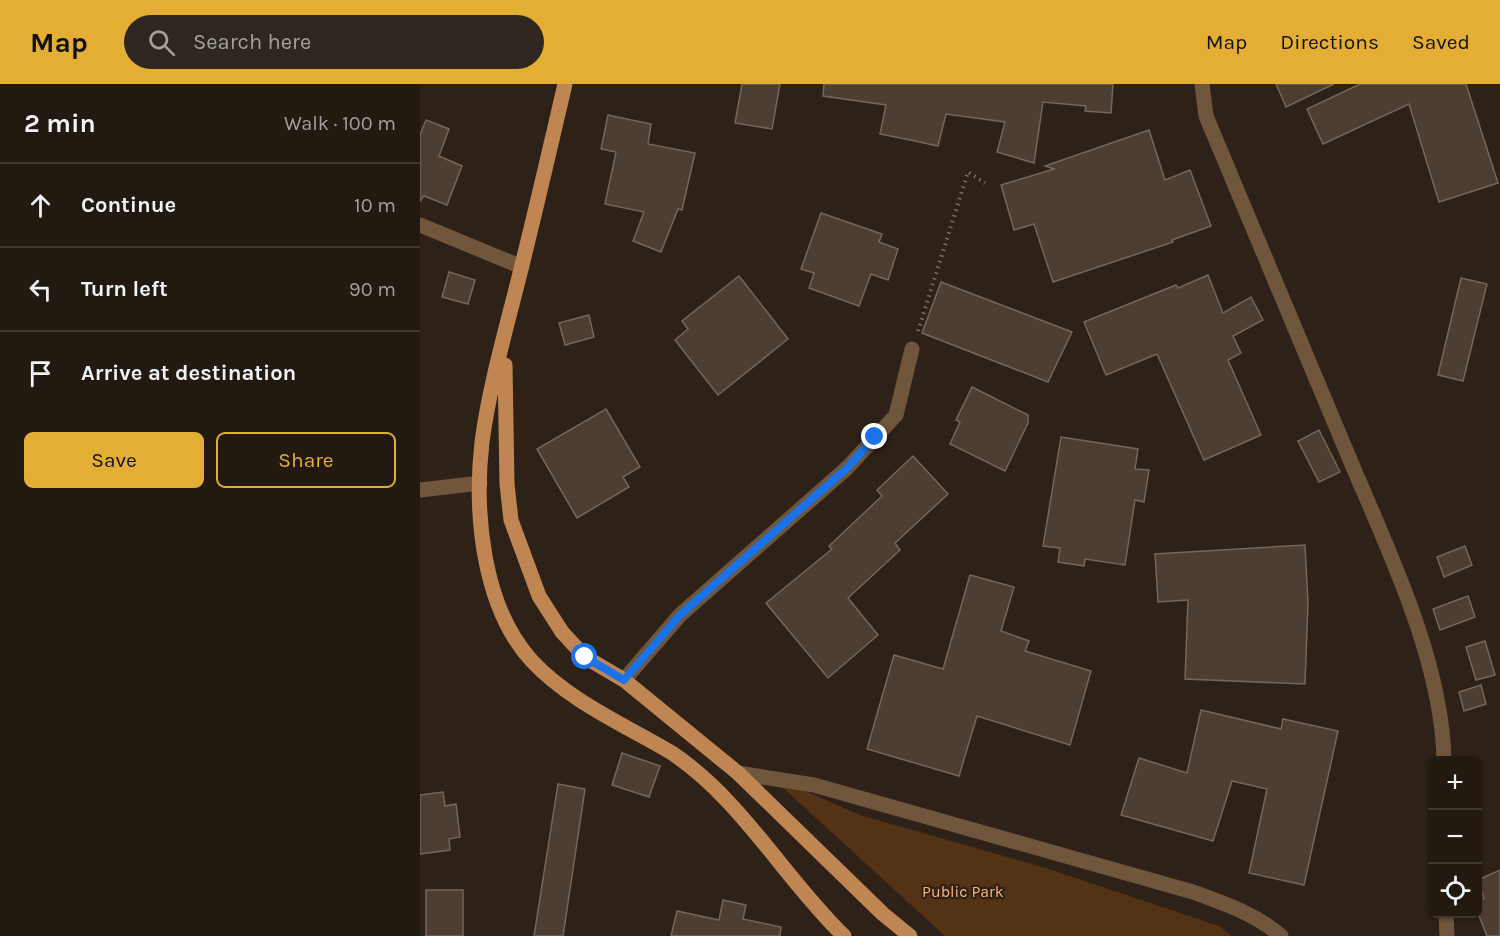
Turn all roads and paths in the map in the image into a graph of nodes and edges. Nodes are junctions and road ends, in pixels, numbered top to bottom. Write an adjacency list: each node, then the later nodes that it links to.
1 (565, 84): 5 (main road)
2 (1202, 84): 11 (street)
3 (985, 183): 7 (path)
4 (420, 225): 5 (street)
5 (522, 267): 6 (main road)
6 (504, 334): 8 (main road); 10 (main road)
7 (912, 349): 10 (street)
8 (480, 483): 9 (street); 14 (main road)
9 (420, 490)
10 (624, 680): 12 (main road)
11 (1444, 756)
12 (738, 773): 15 (main road); 16 (street)
13 (1446, 918): 17 (street)
14 (844, 936)
15 (909, 936)
16 (1281, 936)
17 (1447, 936)

